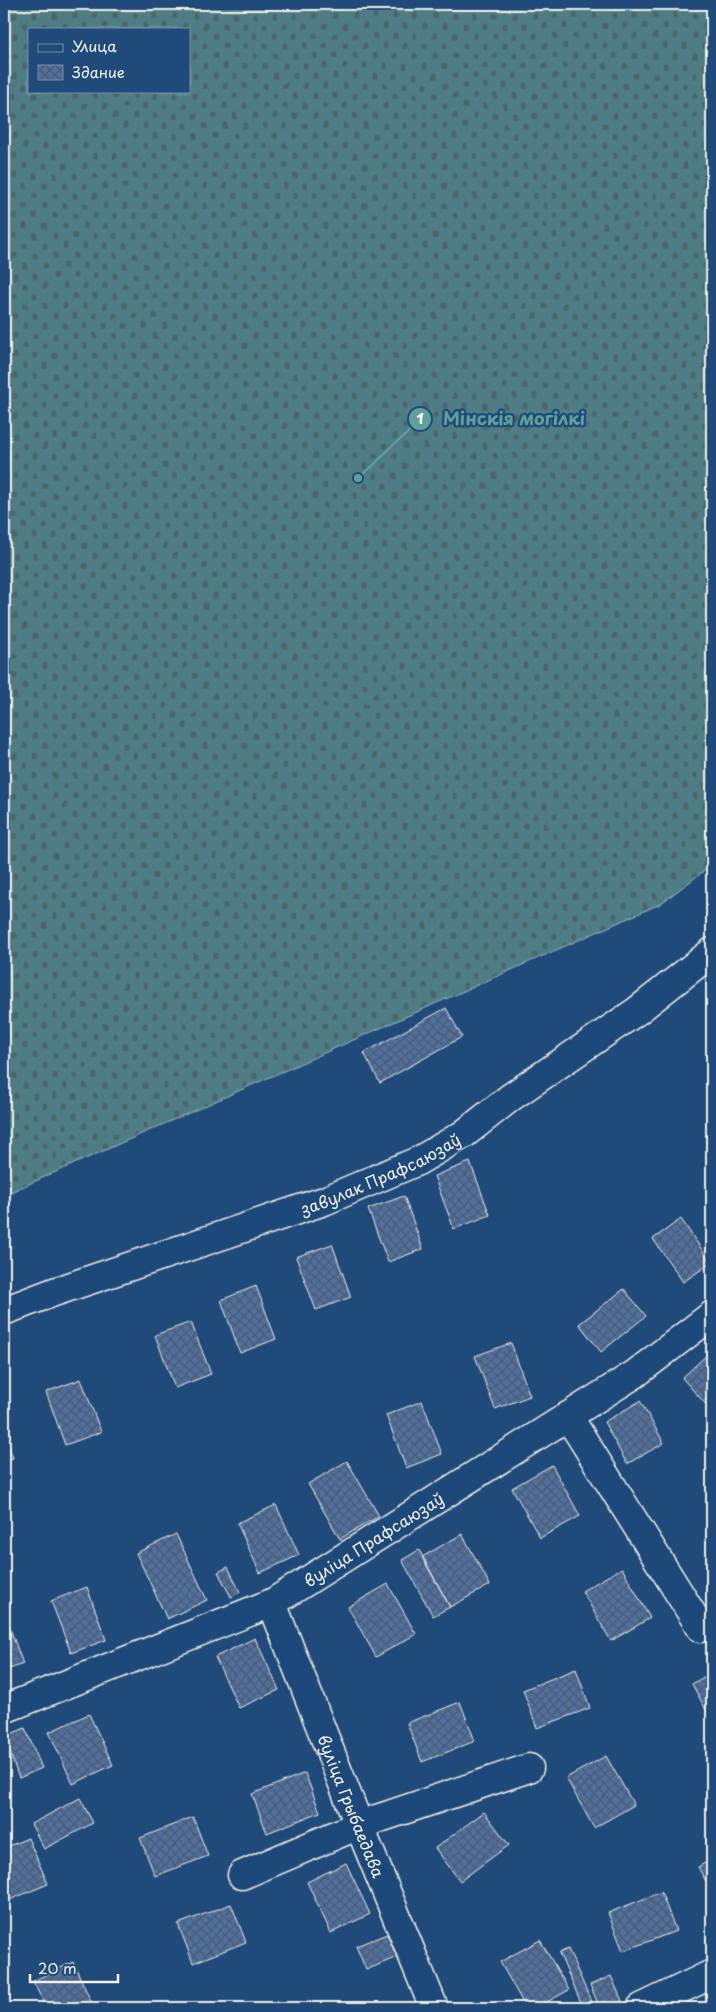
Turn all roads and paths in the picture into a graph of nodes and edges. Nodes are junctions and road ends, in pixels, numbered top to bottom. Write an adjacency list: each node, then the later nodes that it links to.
1 (712, 952): 2 (street, завулак Прафсаюзаў)
2 (4, 1311)
3 (712, 1315): 4 (street, вуліца Прафсаюзаў)
4 (568, 1416): 5 (street, вуліца Прафсаюзаў); 6 (street)
5 (272, 1603): 7 (street, вуліца Прафсаюзаў); 9 (street, вуліца Грыбаедава)
6 (701, 1628)
7 (4, 1709)
8 (529, 1768): 9 (street)
9 (359, 1825): 10 (street); 12 (street, вуліца Грыбаедава)
10 (242, 1875)
11 (712, 1974): 13 (street)
12 (434, 2008)
13 (641, 2008)

